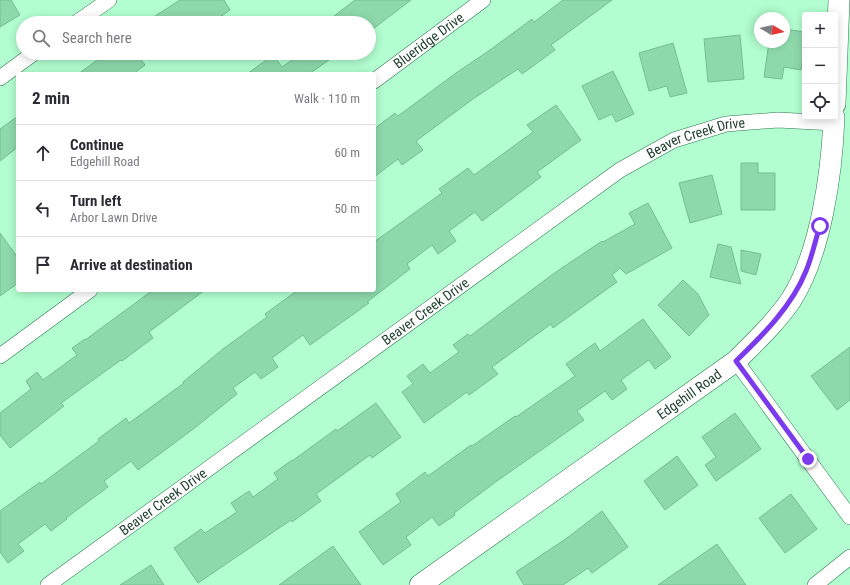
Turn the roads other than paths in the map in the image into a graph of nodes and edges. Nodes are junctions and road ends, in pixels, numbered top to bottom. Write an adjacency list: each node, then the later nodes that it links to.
1 (109, 0): 4 (street)
2 (483, 0): 7 (street, Blueridge Drive)
3 (839, 0): 8 (street, Edgehill Road)
4 (86, 16)
5 (24, 60): 6 (street)
6 (0, 78)
7 (376, 80)
8 (836, 84)
9 (802, 118): 16 (street, Beaver Creek Drive)
10 (834, 120): 13 (street, Edgehill Road)
11 (87, 292): 12 (street)
12 (0, 356)
13 (736, 361): 14 (street); 17 (street, Edgehill Road)
14 (850, 517)
15 (850, 557): 18 (street)
16 (48, 585)
17 (420, 585)
18 (815, 585)

